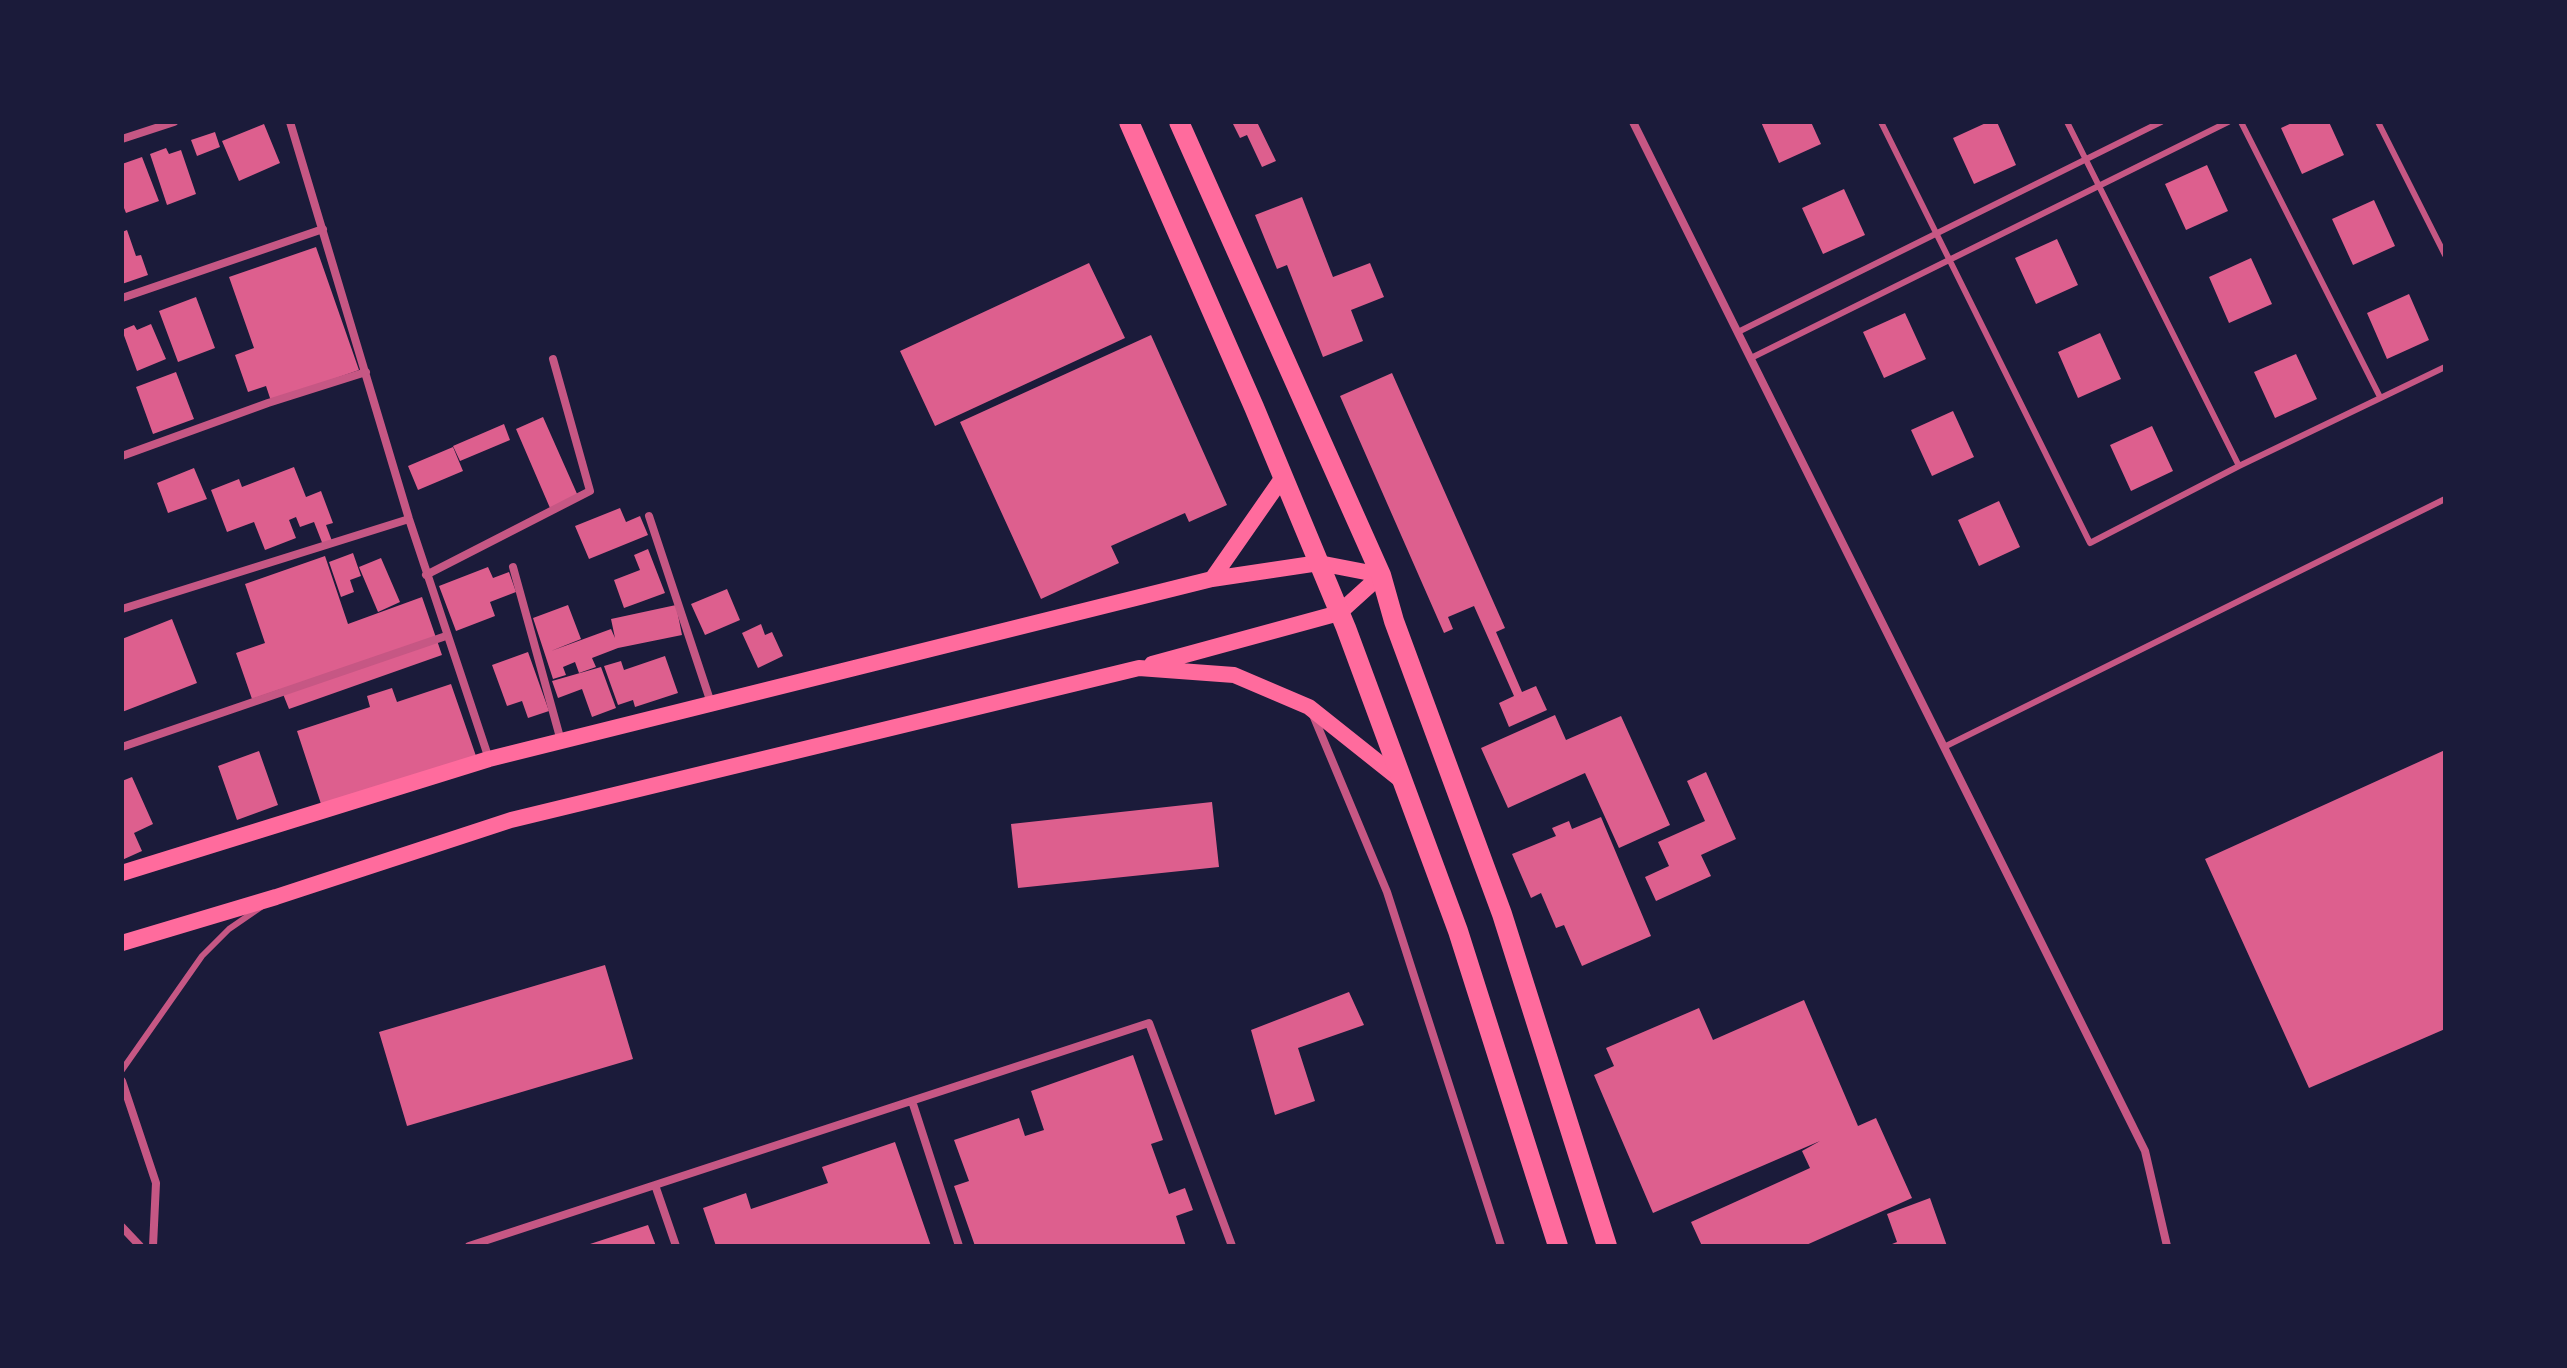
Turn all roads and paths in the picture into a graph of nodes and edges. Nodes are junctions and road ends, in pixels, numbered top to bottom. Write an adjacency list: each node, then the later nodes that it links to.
1 (174, 122): 12 (street)
2 (290, 122): 15 (street)
3 (1129, 122): 28 (highway)
4 (1179, 122): 35 (highway)
5 (1633, 122): 20 (street)
6 (1881, 122): 16 (lane)
7 (2067, 122): 13 (lane)
8 (2161, 122): 13 (lane)
9 (2228, 122): 14 (lane)
10 (2241, 122): 25 (lane)
11 (2378, 122): 17 (lane)
12 (122, 139)
13 (2086, 159): 14 (lane); 16 (lane)
14 (2099, 185): 18 (lane); 27 (lane)
15 (323, 229): 19 (street); 24 (street)
16 (1936, 232): 18 (lane); 20 (lane)
17 (2445, 255)
18 (1949, 260): 21 (lane); 27 (lane)
19 (122, 298)
20 (1738, 332): 21 (street)
21 (1751, 358): 45 (street)
22 (553, 359): 34 (street)
23 (2445, 367): 25 (lane)
24 (366, 372): 26 (street); 31 (street)
25 (2380, 397): 27 (lane)
26 (122, 456)
27 (2239, 466)
28 (1283, 477): 32 (highway); 36 (main road)
29 (2445, 499): 45 (lane)
30 (649, 516): 41 (street)
31 (409, 519): 34 (street); 37 (street)
32 (1319, 563): 35 (main road); 36 (main road); 38 (highway)
33 (513, 567): 43 (street)
34 (426, 575): 39 (street)
35 (1381, 575): 38 (main road); 64 (highway)
36 (1212, 579): 41 (main road)
37 (122, 609)
38 (1339, 613): 40 (main road); 47 (highway)
39 (446, 636): 44 (street); 46 (street)
40 (1139, 668): 42 (main road); 49 (main road)
41 (711, 703): 43 (main road)
42 (1309, 707): 47 (main road); 62 (street)
43 (561, 741): 46 (main road)
44 (122, 747)
45 (1944, 747): 65 (street)
46 (489, 759): 48 (main road)
47 (1402, 781): 63 (highway)
48 (122, 873)
49 (276, 897): 50 (main road); 51 (lane)
50 (122, 943)
51 (122, 1070)
52 (122, 1081): 57 (street)
53 (912, 1101): 54 (street); 60 (street); 61 (street)
54 (655, 1185): 58 (street); 59 (street)
55 (122, 1227): 56 (street)
56 (140, 1246)
57 (153, 1246)
58 (469, 1246)
59 (676, 1246)
60 (959, 1246)
61 (1232, 1246)
62 (1501, 1246)
63 (1558, 1246)
64 (1607, 1246)
65 (2167, 1246)

